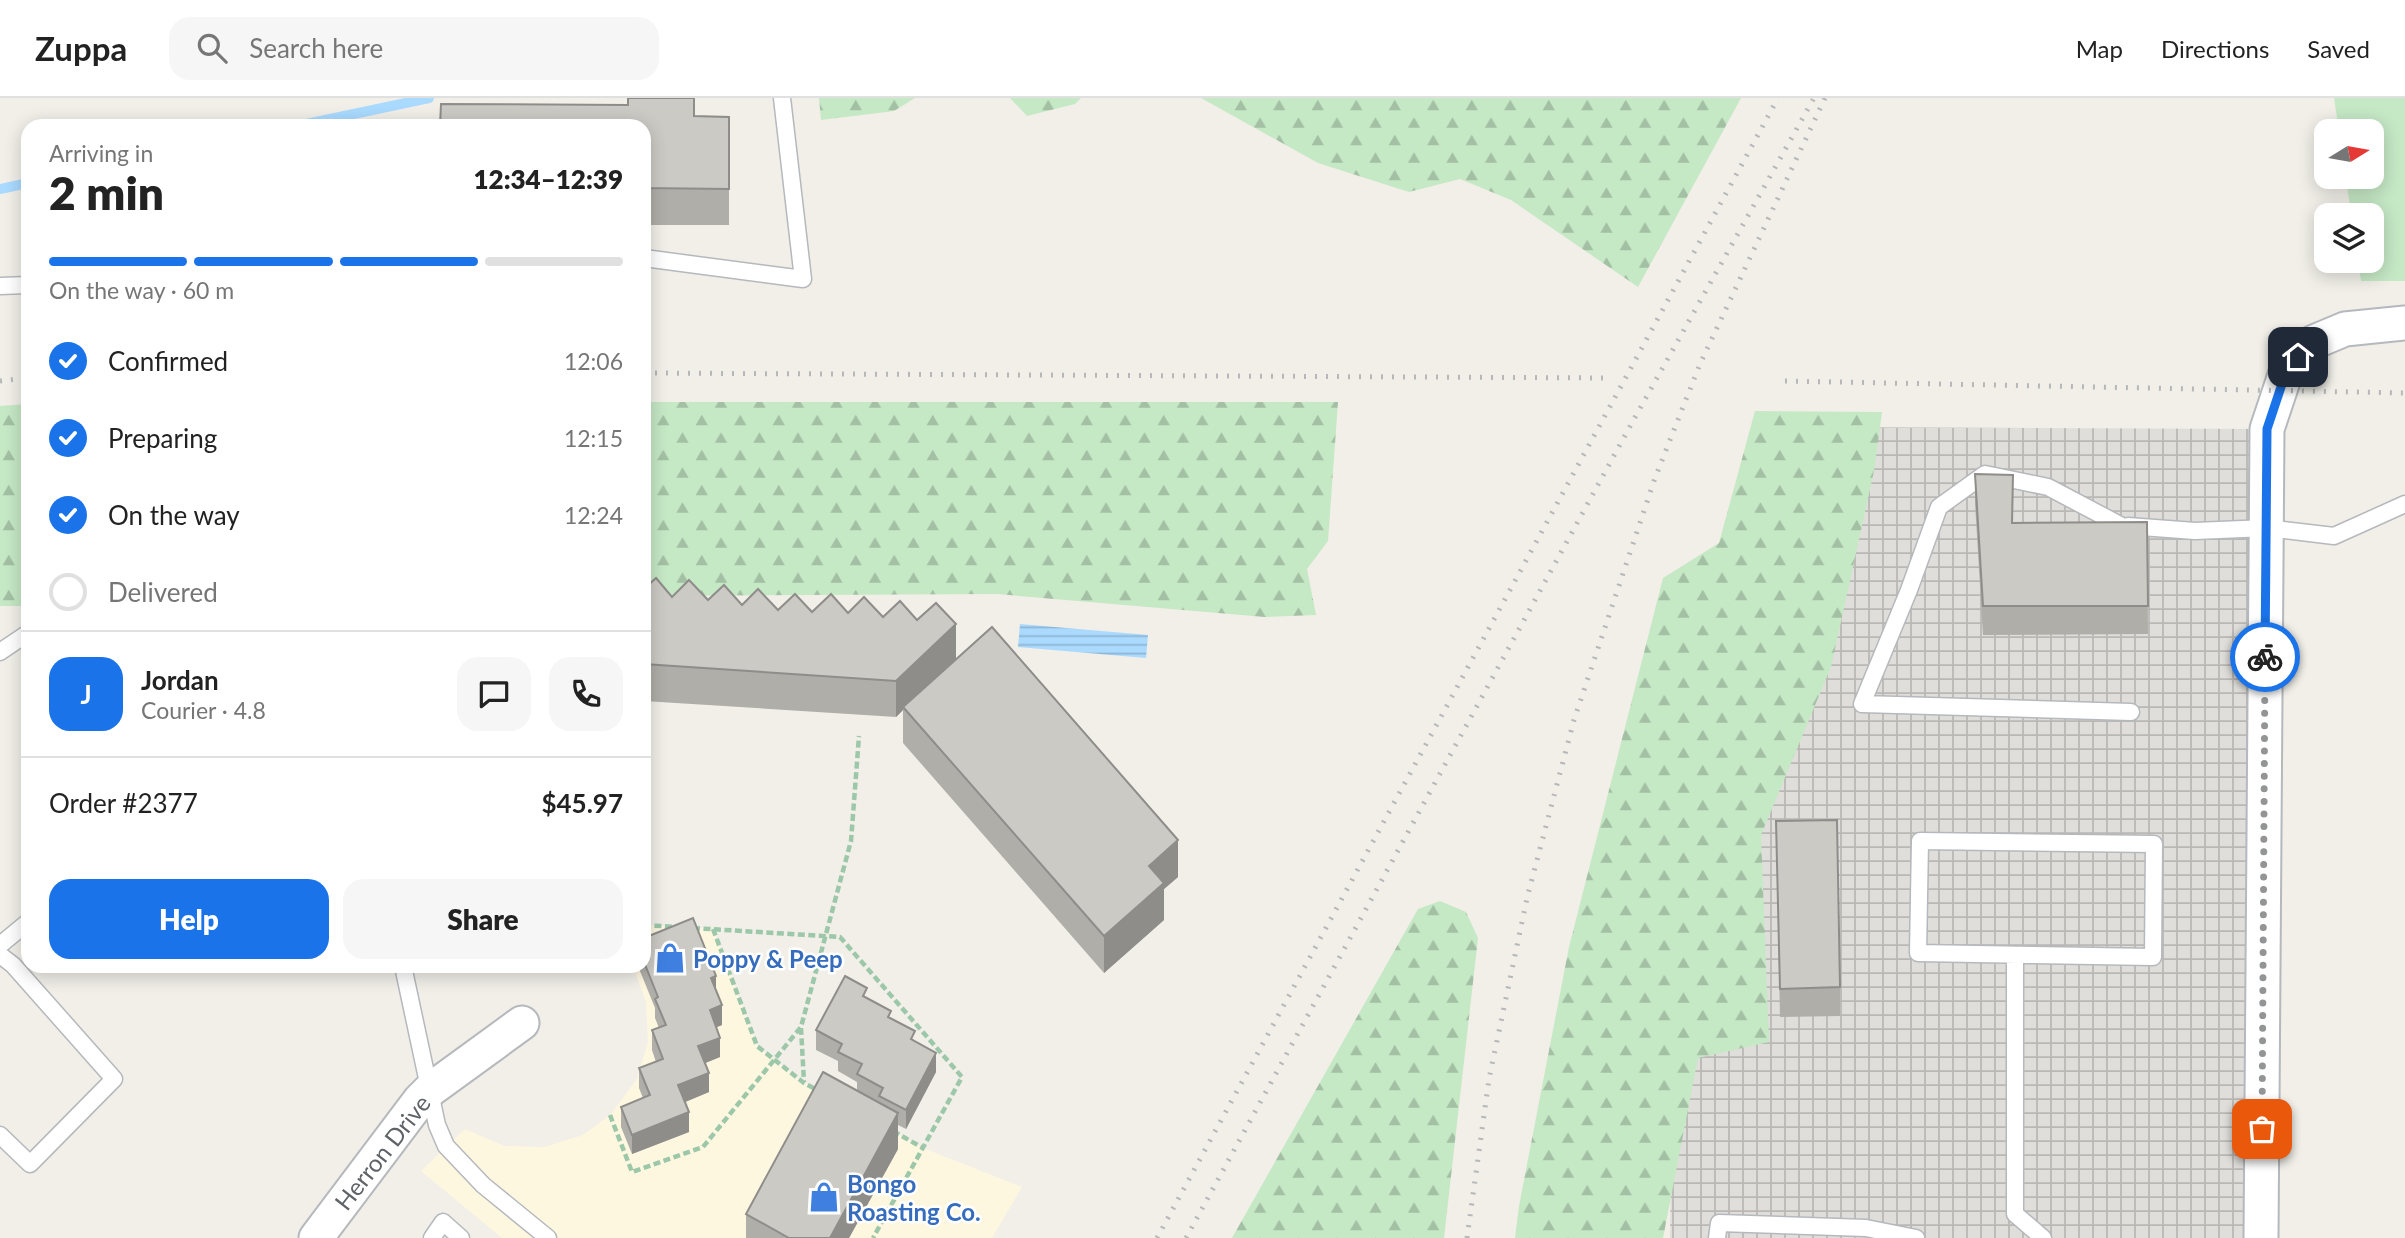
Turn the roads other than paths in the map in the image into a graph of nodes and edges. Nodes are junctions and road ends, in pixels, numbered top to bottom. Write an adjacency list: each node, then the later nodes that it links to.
1 (782, 98): 2 (lane)
2 (651, 259)
3 (21, 285): 4 (lane)
4 (0, 286)
5 (2405, 323): 9 (street)
6 (2405, 504): 9 (lane)
7 (2120, 525): 8 (lane); 9 (lane); 12 (lane)
8 (2093, 526)
9 (2266, 528): 28 (street)
10 (21, 638): 11 (lane)
11 (0, 652)
12 (2131, 712)
13 (21, 928): 14 (lane)
14 (0, 945)
15 (0, 955): 20 (lane)
16 (2015, 955): 16 (lane); 27 (lane)
17 (405, 973): 19 (lane)
18 (522, 1023): 19 (street, Herron Drive)
19 (430, 1090): 21 (street, Herron Drive); 24 (lane)
20 (0, 1135)
21 (316, 1238)
22 (432, 1238): 23 (lane)
23 (461, 1238)
24 (548, 1238)
25 (1717, 1238): 26 (lane)
26 (1916, 1238)
27 (2043, 1238)
28 (2261, 1238)

